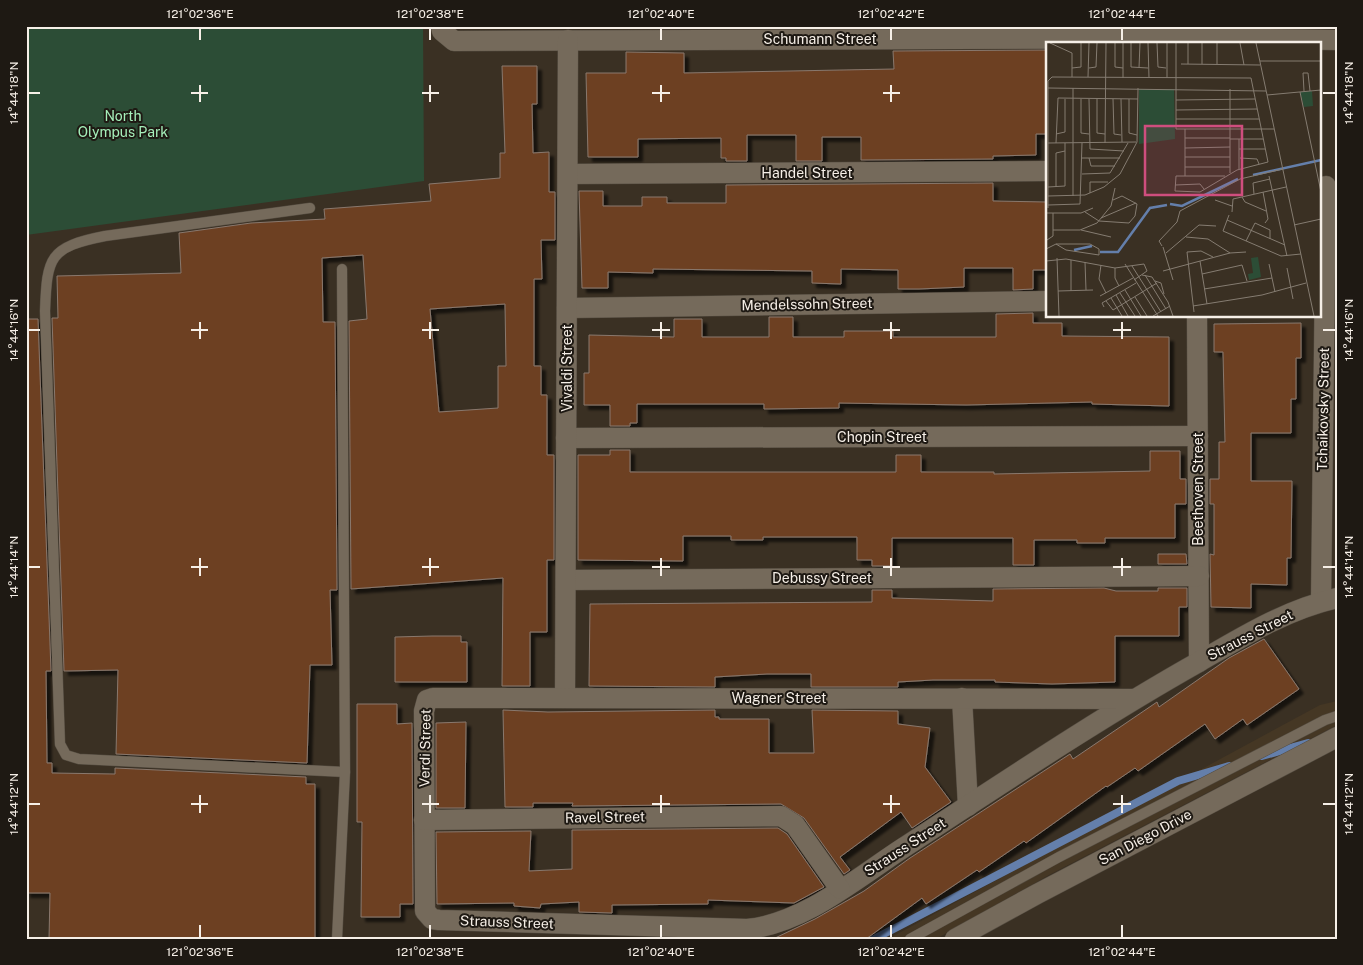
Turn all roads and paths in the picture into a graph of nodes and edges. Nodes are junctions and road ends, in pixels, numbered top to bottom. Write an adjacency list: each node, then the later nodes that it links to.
1 (444, 32): 3 (street, Schumann Street)
2 (1195, 36): 3 (street, Schumann Street); 4 (street, Schumann Street)
3 (568, 40): 6 (street, Vivaldi Street)
4 (1337, 40)
5 (1046, 171): 6 (street, Handel Street)
6 (568, 174): 11 (street, Vivaldi Street)
7 (1327, 186): 13 (street, Tchaikovsky Street)
8 (310, 208): 27 (lane)
9 (342, 269): 27 (lane)
10 (1046, 300): 11 (street, Mendelssohn Street)
11 (567, 308): 15 (street, Vivaldi Street)
12 (1197, 318): 14 (street, Beethoven Street)
13 (1330, 325): 16 (street, Tchaikovsky Street)
14 (1198, 436): 15 (street, Chopin Street); 17 (street, Beethoven Street)
15 (566, 438): 18 (street, Vivaldi Street)
16 (1329, 454): 19 (street, Tchaikovsky Street)
17 (1198, 576): 18 (street, Debussy Street); 20 (street, Beethoven Street)
18 (566, 580): 21 (street, Vivaldi Street)
19 (1329, 600): 20 (street, Strauss Street)
20 (1199, 662): 23 (street, Strauss Street)
21 (565, 697): 22 (street, Wagner Street); 24 (street, Wagner Street)
22 (962, 698): 23 (street, Wagner Street); 28 (street)
23 (1132, 699): 28 (street, Strauss Street)
24 (427, 700): 29 (street, Verdi Street)
25 (1337, 716): 33 (lane)
26 (1337, 737): 34 (street, San Diego Drive)
27 (345, 772): 32 (lane)
28 (968, 806): 30 (street, Strauss Street)
29 (424, 820): 30 (street, Ravel Street); 31 (street, Verdi Street)
30 (840, 889): 31 (street, Strauss Street)
31 (428, 916)
32 (337, 939)
33 (910, 939)
34 (955, 939)

